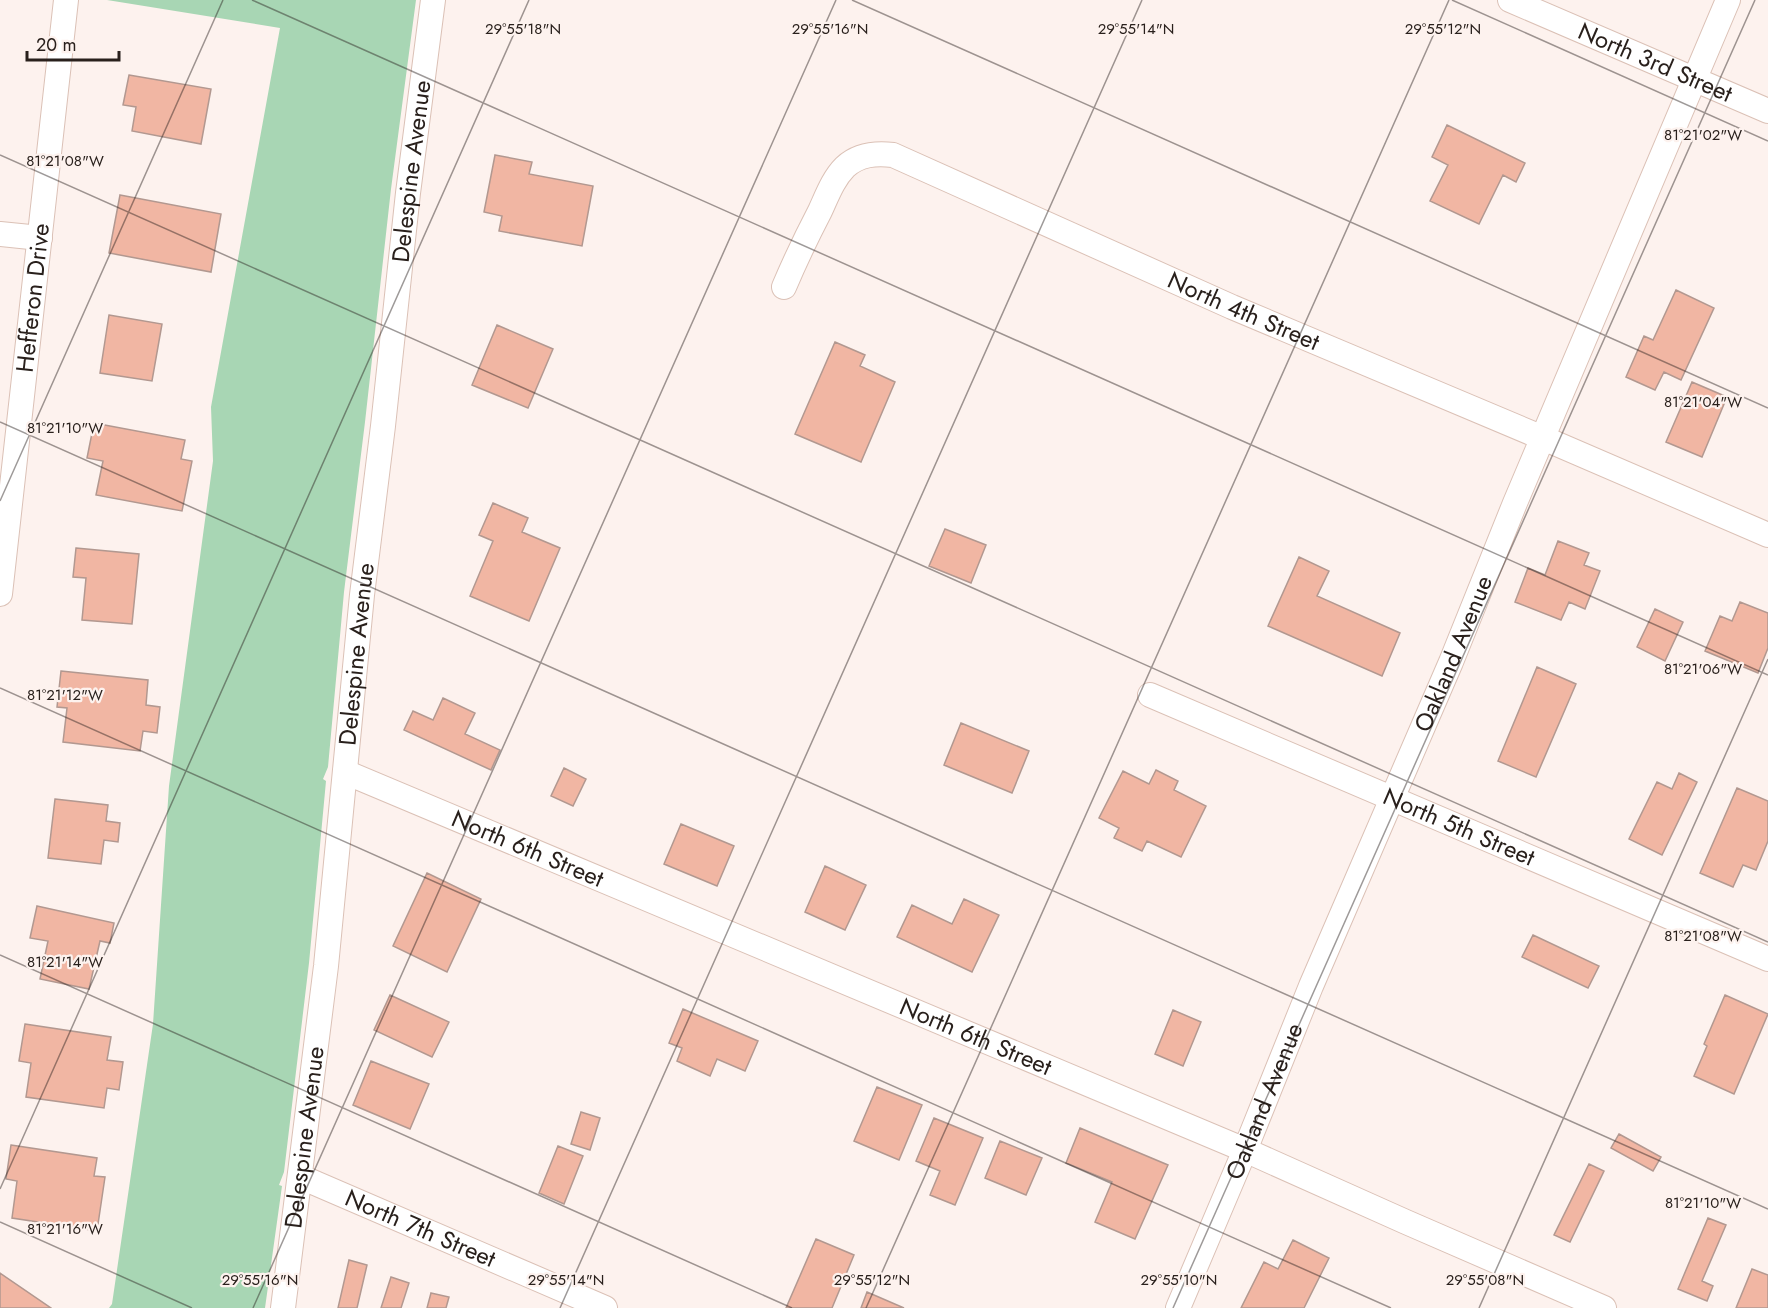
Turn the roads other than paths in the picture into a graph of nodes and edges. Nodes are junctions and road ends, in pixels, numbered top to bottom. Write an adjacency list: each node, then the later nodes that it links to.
1 (66, 0): 8 (street, Hefferon Drive)
2 (433, 0): 14 (street, Delespine Avenue)
3 (1510, 0): 5 (street, North 3rd Street)
4 (1728, 0): 5 (street, Oakland Avenue)
5 (1695, 79): 6 (street, North 3rd Street); 10 (street, Oakland Avenue)
6 (1768, 111)
7 (0, 234): 8 (street)
8 (40, 238): 12 (street, Hefferon Drive)
9 (784, 286): 10 (street, North 4th Street)
10 (1544, 438): 11 (street, North 4th Street); 15 (street, Oakland Avenue)
11 (1768, 535)
12 (0, 594)
13 (1150, 695): 15 (street, North 5th Street)
14 (345, 772): 17 (street, North 6th Street); 18 (street, Delespine Avenue)
15 (1393, 798): 16 (street, North 5th Street); 17 (street, Oakland Avenue)
16 (1768, 959)
17 (1245, 1149): 21 (street, Oakland Avenue); 22 (street, North 6th Street)
18 (301, 1178): 19 (street, Delespine Avenue); 20 (street, North 7th Street)
19 (283, 1308)
20 (605, 1308)
21 (1178, 1308)
22 (1604, 1308)

